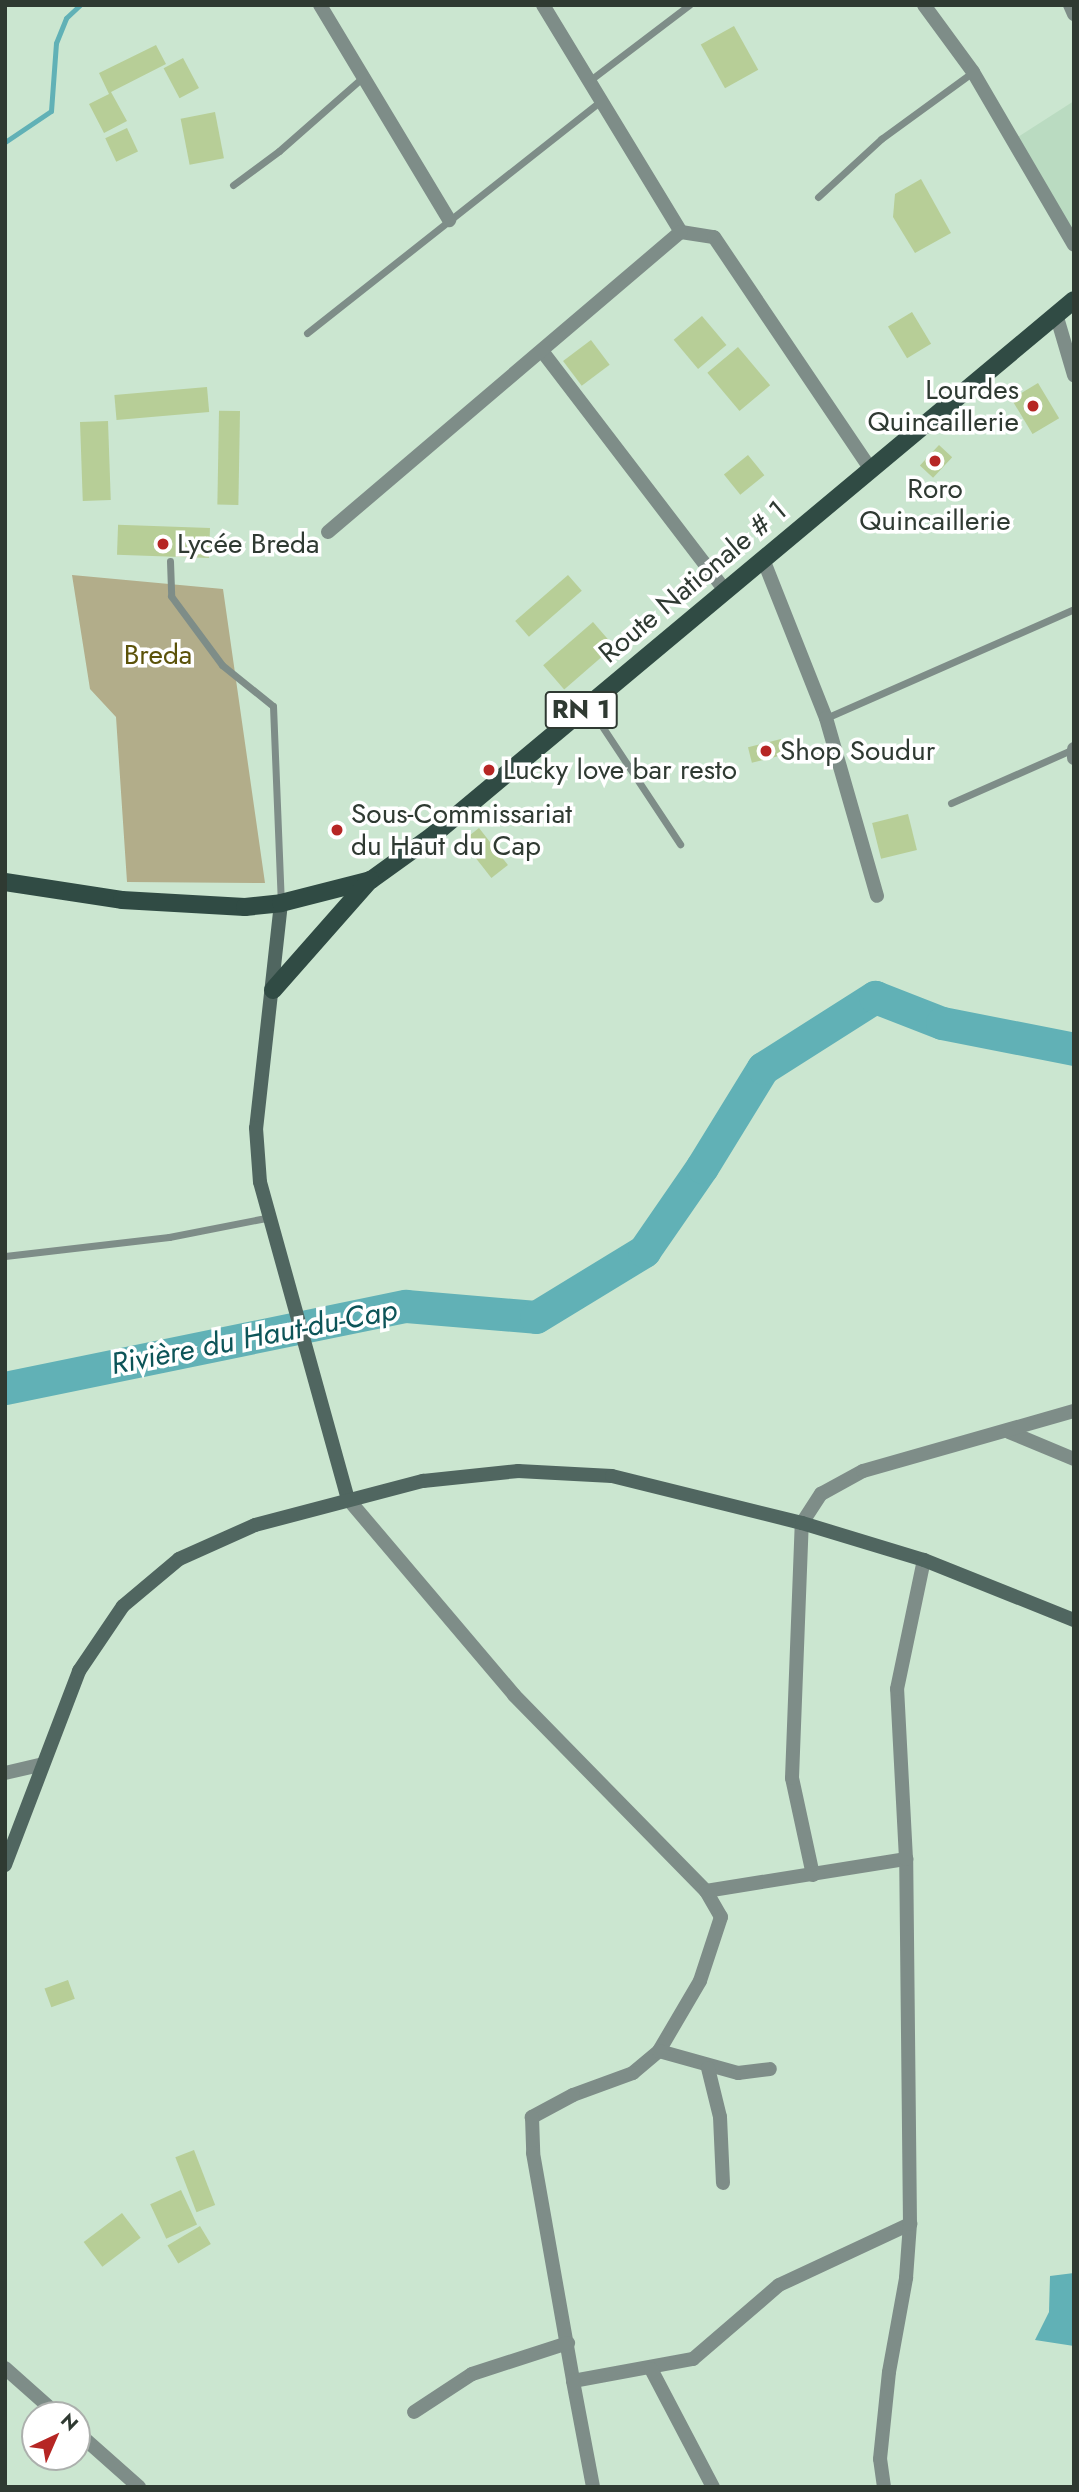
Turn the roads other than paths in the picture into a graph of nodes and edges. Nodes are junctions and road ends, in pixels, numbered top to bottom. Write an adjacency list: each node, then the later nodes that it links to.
1 (320, 5): 8 (street)
2 (543, 5): 9 (street)
3 (689, 5): 9 (lane)
4 (924, 5): 7 (street)
5 (1070, 5): 6 (street)
6 (1074, 14)
7 (973, 72): 12 (lane); 15 (street)
8 (362, 78): 11 (lane); 13 (street)
9 (589, 81): 10 (street)
10 (602, 100): 13 (lane); 14 (street)
11 (233, 185)
12 (818, 197)
13 (449, 220): 18 (lane)
14 (681, 232): 19 (street); 21 (street)
15 (1074, 245)
16 (1074, 300): 17 (main road, Route Nationale # 1 / RN 1)
17 (1055, 314): 20 (street); 21 (main road, Route Nationale # 1 / RN 1)
18 (307, 333)
19 (542, 351): 22 (street); 25 (street)
20 (1074, 375)
21 (869, 467): 23 (main road, Route Nationale # 1 / RN 1)
22 (328, 532)
23 (763, 559): 25 (main road, Route Nationale # 1 / RN 1); 28 (street)
24 (170, 561): 35 (lane)
25 (726, 592): 27 (main road, Route Nationale # 1 / RN 1)
26 (1074, 609): 28 (lane)
27 (588, 704): 31 (lane); 32 (main road, Route Nationale # 1 / RN 1)
28 (826, 718): 34 (street)
29 (1073, 752): 30 (lane)
30 (951, 803)
31 (680, 844)
32 (371, 880): 35 (main road, Route Nationale # 1 / RN 1); 36 (main road)
33 (5, 882): 35 (main road, Route Nationale # 1 / RN 1)
34 (877, 896)
35 (282, 903): 36 (main road)
36 (273, 990): 37 (main road)
37 (271, 1217): 38 (lane); 42 (main road)
38 (5, 1256)
39 (1074, 1411): 40 (street)
40 (1009, 1432): 41 (street); 43 (street)
41 (1074, 1459)
42 (348, 1499): 43 (main road); 46 (main road); 51 (street)
43 (802, 1523): 44 (main road); 50 (street)
44 (925, 1560): 45 (main road); 48 (street)
45 (1074, 1620)
46 (40, 1765): 47 (street); 49 (main road)
47 (5, 1773)
48 (906, 1859): 50 (street); 56 (street)
49 (5, 1865)
50 (813, 1875): 51 (street)
51 (706, 1891): 52 (street)
52 (659, 2051): 53 (street); 57 (street)
53 (708, 2068): 54 (street); 55 (street)
54 (770, 2069)
55 (723, 2183)
56 (910, 2224): 59 (street); 67 (street)
57 (568, 2343): 60 (street); 62 (street)
58 (5, 2368): 61 (street)
59 (651, 2369): 60 (street); 66 (street)
60 (573, 2381): 65 (street)
61 (42, 2401)
62 (414, 2412)
63 (91, 2444): 64 (street)
64 (139, 2487)
65 (593, 2487)
66 (713, 2487)
67 (884, 2487)

